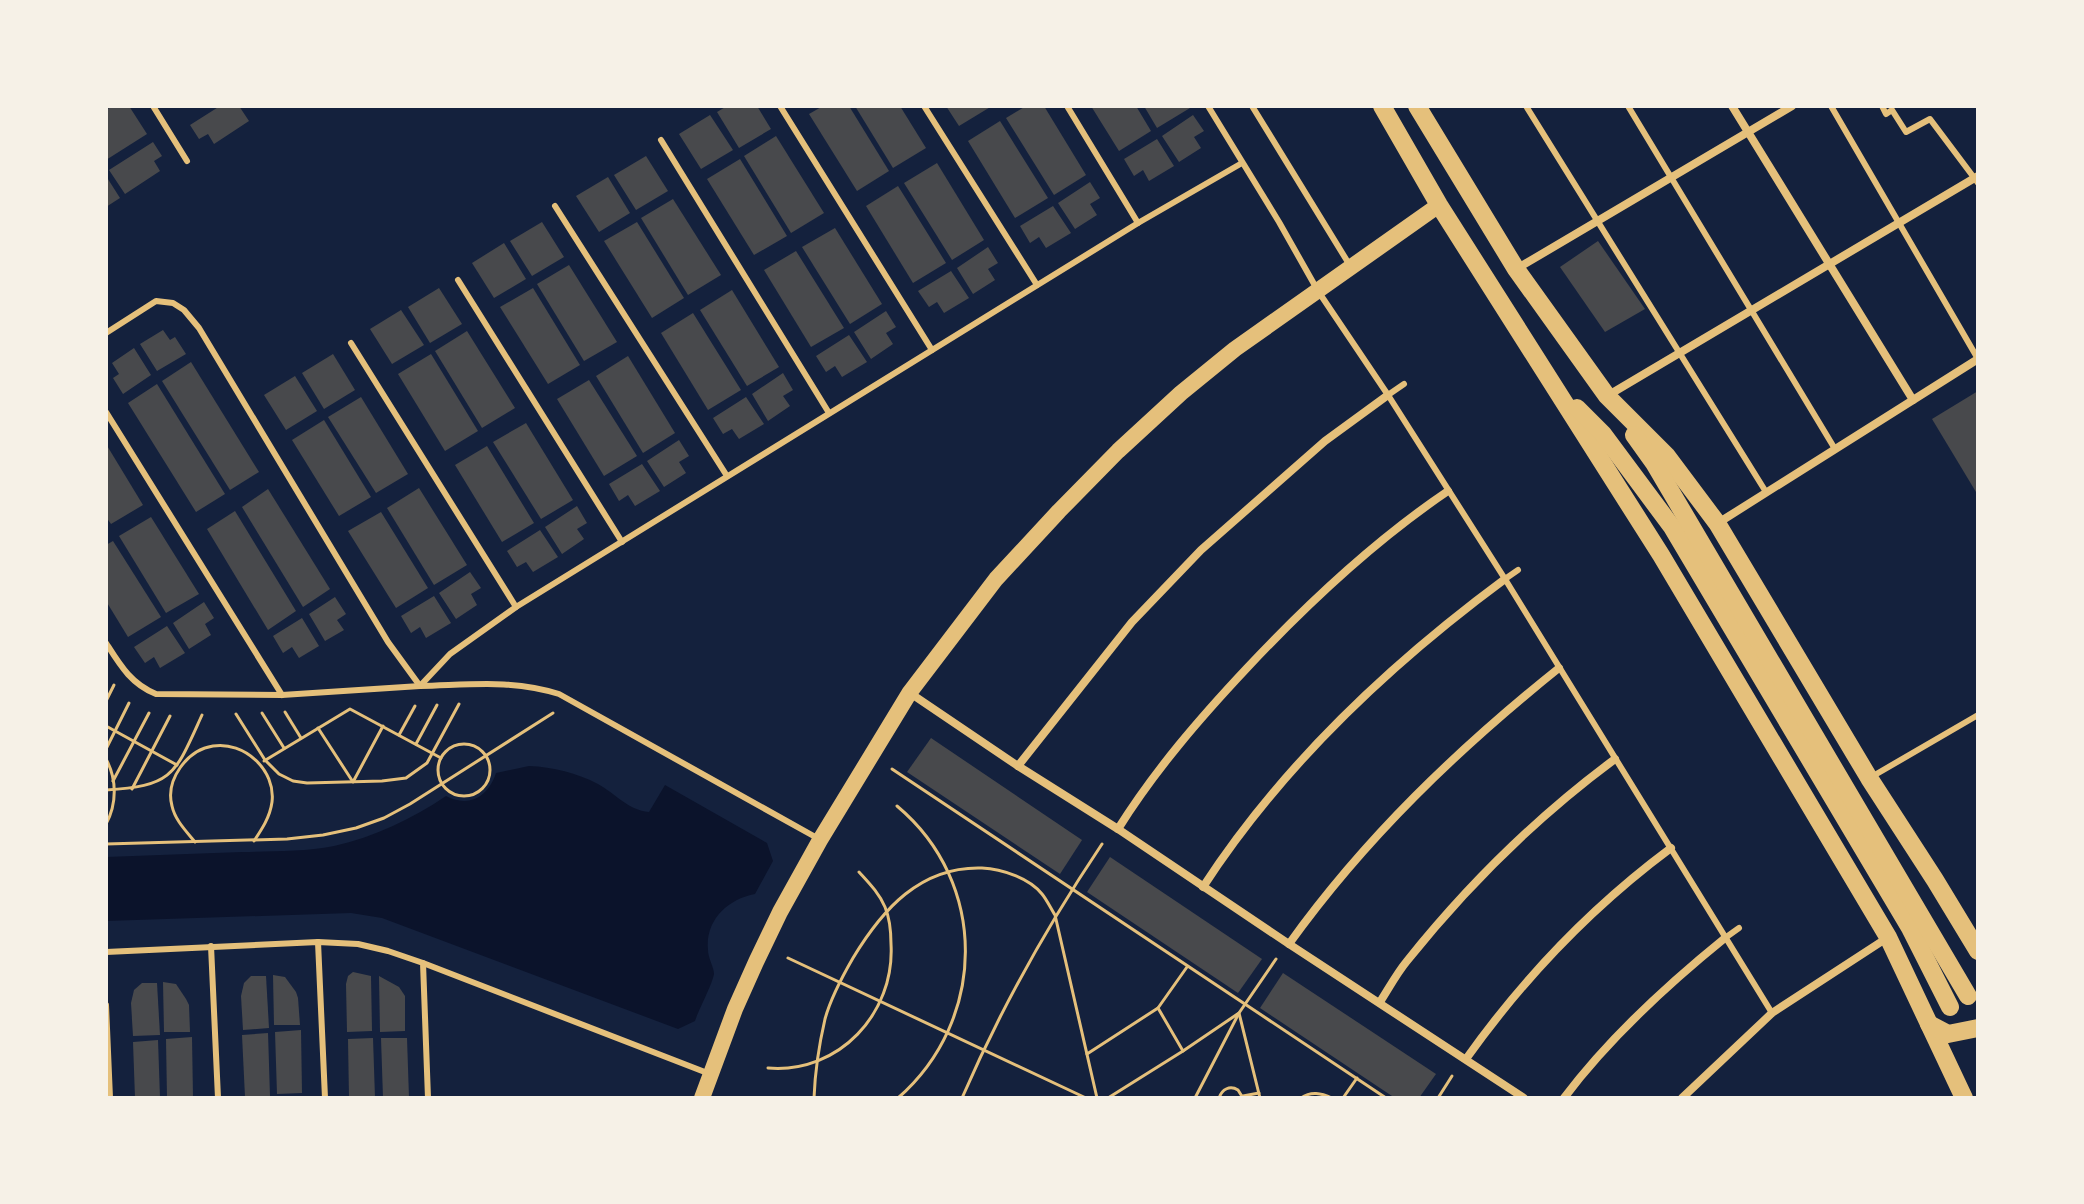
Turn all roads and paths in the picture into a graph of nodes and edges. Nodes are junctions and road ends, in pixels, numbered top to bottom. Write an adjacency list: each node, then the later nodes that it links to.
1 (153, 106): 17 (lane)
2 (780, 106): 35 (lane)
3 (924, 106): 30 (lane)
4 (1067, 106): 24 (lane)
5 (1208, 106): 18 (lane)
6 (1252, 106): 27 (lane)
7 (1382, 106): 21 (main road)
8 (1417, 106): 28 (main road)
9 (1526, 106): 23 (lane)
10 (1628, 106): 19 (lane)
11 (1732, 106): 15 (street)
12 (1792, 106): 15 (street)
13 (1831, 106): 25 (lane)
14 (1882, 106): 20 (lane)
15 (1748, 132): 19 (street); 26 (street)
16 (661, 140): 44 (lane)
17 (187, 161)
18 (1242, 163): 24 (lane); 31 (lane)
19 (1671, 178): 23 (street); 32 (lane)
20 (1977, 179): 25 (street)
21 (1439, 205): 27 (main road); 38 (main road)
22 (555, 206): 46 (lane)
23 (1597, 221): 28 (street); 36 (lane)
24 (1138, 223): 30 (lane)
25 (1898, 224): 26 (street); 37 (lane)
26 (1830, 264): 32 (street); 42 (street)
27 (1351, 267): 31 (main road)
28 (1516, 269): 41 (main road)
29 (458, 280): 50 (lane)
30 (1037, 285): 35 (lane)
31 (1318, 291): 40 (lane); 58 (main road)
32 (1752, 311): 36 (street); 45 (lane)
33 (106, 333): 57 (lane)
34 (351, 343): 53 (lane)
35 (932, 350): 44 (lane)
36 (1680, 354): 41 (street); 48 (lane)
37 (1978, 359): 42 (street)
38 (1552, 383): 117 (main road); 134 (main road)
39 (1404, 384): 40 (lane)
40 (1388, 395): 47 (lane); 91 (street)
41 (1607, 396): 49 (main road); 129 (main road)
42 (1913, 400): 45 (street)
43 (106, 412): 59 (lane)
44 (829, 413): 46 (lane)
45 (1835, 449): 48 (street)
46 (727, 476): 50 (lane)
47 (1448, 491): 52 (lane); 103 (street)
48 (1766, 492): 49 (street)
49 (1717, 523): 94 (main road)
50 (622, 542): 53 (lane)
51 (1518, 570): 52 (lane)
52 (1505, 579): 55 (lane); 112 (street)
53 (516, 607): 57 (lane)
54 (106, 643): 59 (lane)
55 (1559, 668): 88 (lane); 120 (street)
56 (114, 685): 60 (path)
57 (420, 686): 59 (lane); 104 (lane)
58 (910, 692): 91 (street); 104 (main road)
59 (282, 695)
60 (106, 701)
61 (129, 703): 76 (path)
62 (459, 704): 84 (path)
63 (437, 705): 80 (path)
64 (415, 706): 77 (path)
65 (285, 712): 78 (path)
66 (149, 713): 79 (path)
67 (262, 713): 81 (path)
68 (553, 713): 85 (path)
69 (236, 714): 89 (path)
70 (202, 715): 92 (path)
71 (1978, 715): 94 (lane)
72 (170, 716): 83 (path)
73 (106, 726): 76 (path)
74 (383, 726): 75 (path); 77 (path); 96 (path)
75 (318, 728): 78 (path); 96 (path)
76 (115, 731): 79 (path); 82 (path)
77 (399, 735): 80 (path)
78 (301, 738): 81 (path)
79 (134, 741): 83 (path); 95 (path)
80 (416, 744): 84 (path)
81 (284, 748): 89 (path)
82 (106, 749)
83 (152, 751): 92 (path); 99 (path)
84 (434, 754): 86 (path); 96 (path)
85 (485, 755): 86 (path); 97 (path); 97 (path)
86 (441, 758): 97 (path)
87 (106, 759): 95 (path)
88 (1615, 759): 109 (lane); 131 (street)
89 (265, 760): 90 (path); 96 (path)
90 (260, 764): 92 (path); 105 (path)
91 (1018, 766): 103 (street)
92 (178, 767): 99 (path); 106 (path)
93 (892, 769): 113 (path)
94 (1869, 778): 122 (main road)
95 (113, 781): 98 (path)
96 (353, 782)
97 (442, 783): 105 (path)
98 (115, 789): 99 (path); 100 (path); 102 (path)
99 (132, 789)
100 (106, 790)
101 (897, 806): 110 (path)
102 (106, 824)
103 (1118, 829): 112 (street)
104 (820, 840): 147 (main road)
105 (254, 841): 106 (path)
106 (195, 842): 107 (path)
107 (106, 844)
108 (1102, 844): 113 (path)
109 (1671, 848): 118 (lane); 144 (street)
110 (949, 871): 114 (path); 115 (path); 140 (path)
111 (859, 872): 114 (path)
112 (1203, 887): 120 (street)
113 (1072, 889): 115 (path); 127 (path)
114 (886, 911): 128 (path); 130 (path)
115 (1055, 915): 141 (path); 143 (path)
116 (1739, 928): 118 (lane)
117 (1888, 937): 137 (street); 138 (main road)
118 (1725, 938): 137 (lane); 171 (street)
119 (318, 942): 121 (lane); 126 (lane); 154 (lane)
120 (1289, 944): 131 (street)
121 (211, 946): 123 (lane); 153 (lane)
122 (1978, 951)
123 (106, 952)
124 (788, 958): 128 (path)
125 (1276, 959): 132 (path)
126 (423, 963): 147 (lane); 155 (lane)
127 (1188, 966): 132 (path); 135 (path)
128 (839, 982): 130 (path); 145 (path)
129 (1968, 996)
130 (880, 1001): 140 (path); 145 (path)
131 (1380, 1002): 144 (street)
132 (1245, 1004): 136 (path); 149 (path)
133 (106, 1005): 152 (lane)
134 (1950, 1007)
135 (1158, 1008): 142 (path); 143 (path)
136 (1239, 1013): 142 (path); 150 (path); 163 (path)
137 (1772, 1013): 172 (street)
138 (1929, 1024): 139 (main road); 173 (main road)
139 (1978, 1028)
140 (947, 1033): 141 (path); 158 (path)
141 (984, 1050): 159 (path); 160 (path)
142 (1183, 1051): 162 (path)
143 (1087, 1054): 161 (path)
144 (1466, 1059): 170 (street)
145 (817, 1062): 146 (path); 157 (path)
146 (768, 1068)
147 (710, 1074): 156 (main road)
148 (1452, 1076): 169 (path)
149 (1357, 1078): 167 (path); 168 (path)
150 (1260, 1095): 151 (path)
151 (1243, 1097): 164 (path)
152 (110, 1098)
153 (218, 1098)
154 (325, 1098)
155 (428, 1098)
156 (702, 1098)
157 (814, 1098)
158 (898, 1098)
159 (962, 1098)
160 (1086, 1098)
161 (1097, 1098)
162 (1108, 1098)
163 (1195, 1098)
164 (1219, 1098)
165 (1301, 1098): 166 (path)
166 (1332, 1098)
167 (1343, 1098)
168 (1386, 1098)
169 (1438, 1098)
170 (1524, 1098)
171 (1564, 1098)
172 (1682, 1098)
173 (1964, 1098)

